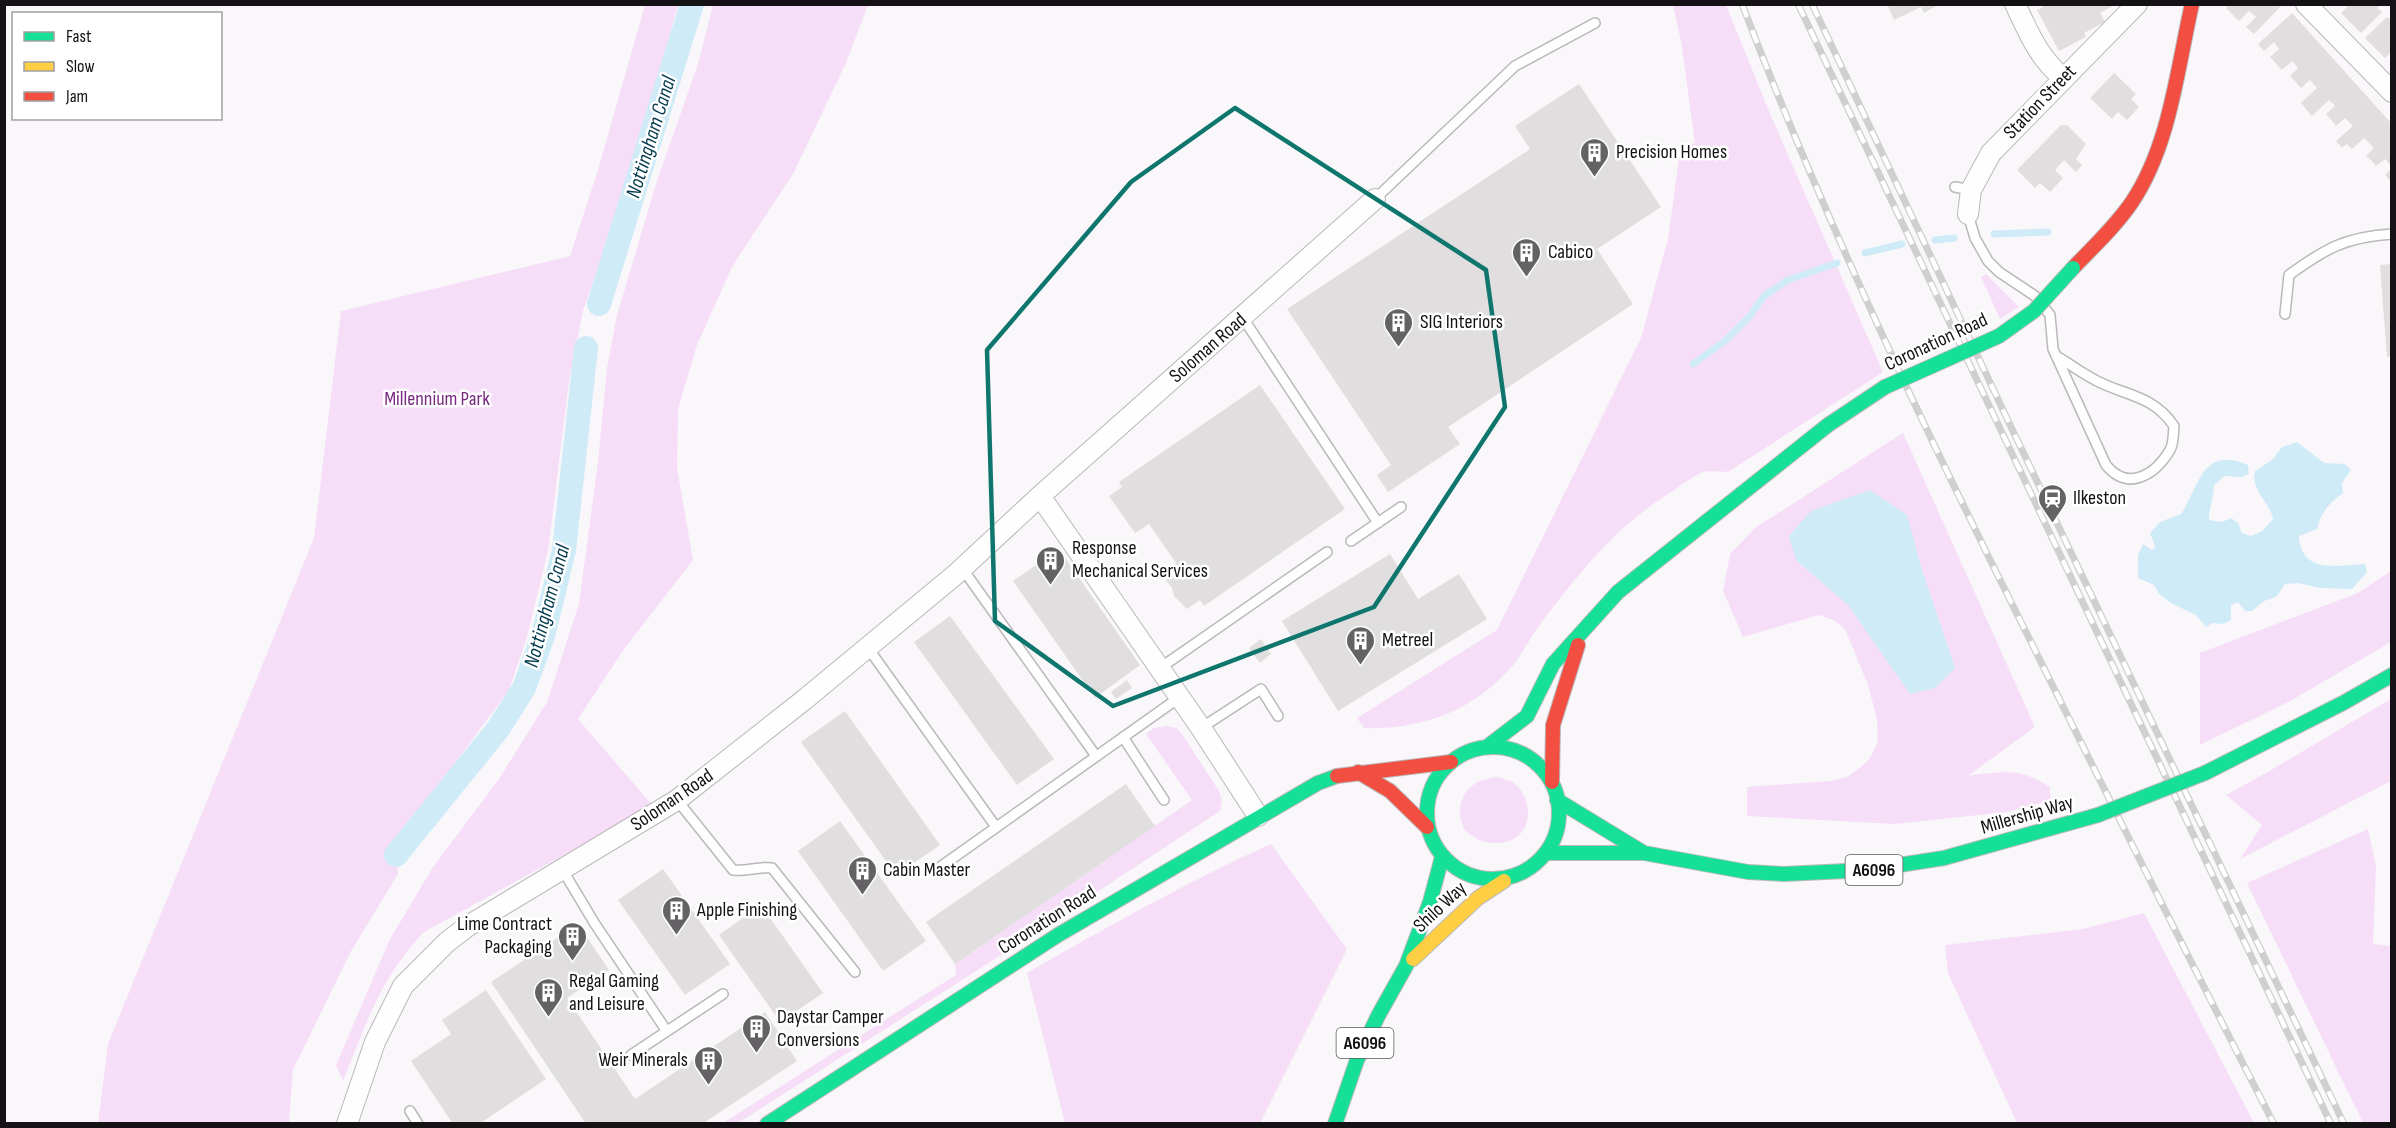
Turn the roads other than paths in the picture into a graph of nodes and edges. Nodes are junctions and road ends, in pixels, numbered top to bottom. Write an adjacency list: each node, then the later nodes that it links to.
1 (2015, 4): 6 (street)
2 (2137, 4): 6 (street, Station Street)
3 (2192, 4): 20 (street, Coronation Road, bridge)
4 (2306, 4): 7 (street)
5 (1595, 23): 8 (lane)
6 (2062, 78): 9 (street, Station Street)
7 (2391, 92)
8 (1375, 199): 12 (street, Soloman Road)
9 (1968, 214): 13 (lane)
10 (2391, 234): 11 (lane)
11 (2285, 314)
12 (1243, 318): 14 (street, Soloman Road); 16 (lane)
13 (2056, 356): 13 (lane)
14 (1040, 496): 19 (street, Soloman Road); 22 (street)
15 (1401, 507): 16 (lane)
16 (1378, 523): 17 (lane)
17 (1351, 541)
18 (1327, 552): 22 (lane)
19 (962, 568): 21 (street, Soloman Road); 29 (lane)
20 (1581, 632): 28 (street, Coronation Road); 32 (street, Coronation Road)
21 (868, 648): 33 (street, Soloman Road); 37 (lane)
22 (1160, 668): 24 (street)
23 (2391, 675): 40 (street, Millership Way / A6096, bridge)
24 (1180, 697): 26 (street); 27 (lane)
25 (1278, 716): 26 (lane)
26 (1201, 728): 36 (street)
27 (1123, 737): 29 (lane); 34 (lane)
28 (1488, 746): 30 (street); 32 (street)
29 (1096, 756): 37 (lane)
30 (1451, 762): 31 (street, Coronation Road); 38 (street)
31 (1358, 772): 36 (street, Coronation Road); 38 (street)
32 (1552, 782): 35 (street)
33 (677, 800): 42 (street, Soloman Road); 46 (lane)
34 (1164, 800)
35 (1557, 800): 39 (street); 40 (street, Millership Way / A6096)
36 (1258, 816): 53 (street, Coronation Road)
37 (996, 827): 43 (lane)
38 (1427, 827): 41 (street)
39 (1546, 853): 40 (street, Millership Way / A6096); 44 (street)
40 (1644, 853)
41 (1442, 857): 44 (street); 45 (street, Shilo Way / A6096)
42 (562, 869): 48 (lane); 51 (street, Soloman Road)
43 (936, 870)
44 (1504, 880): 45 (street, Shilo Way / A6096)
45 (1406, 966): 54 (street, Shilo Way / A6096)
46 (855, 972)
47 (723, 994): 48 (lane)
48 (666, 1030): 49 (lane)
49 (631, 1055)
50 (410, 1111): 52 (lane)
51 (347, 1124)
52 (418, 1124)
53 (767, 1124)
54 (1335, 1124)

